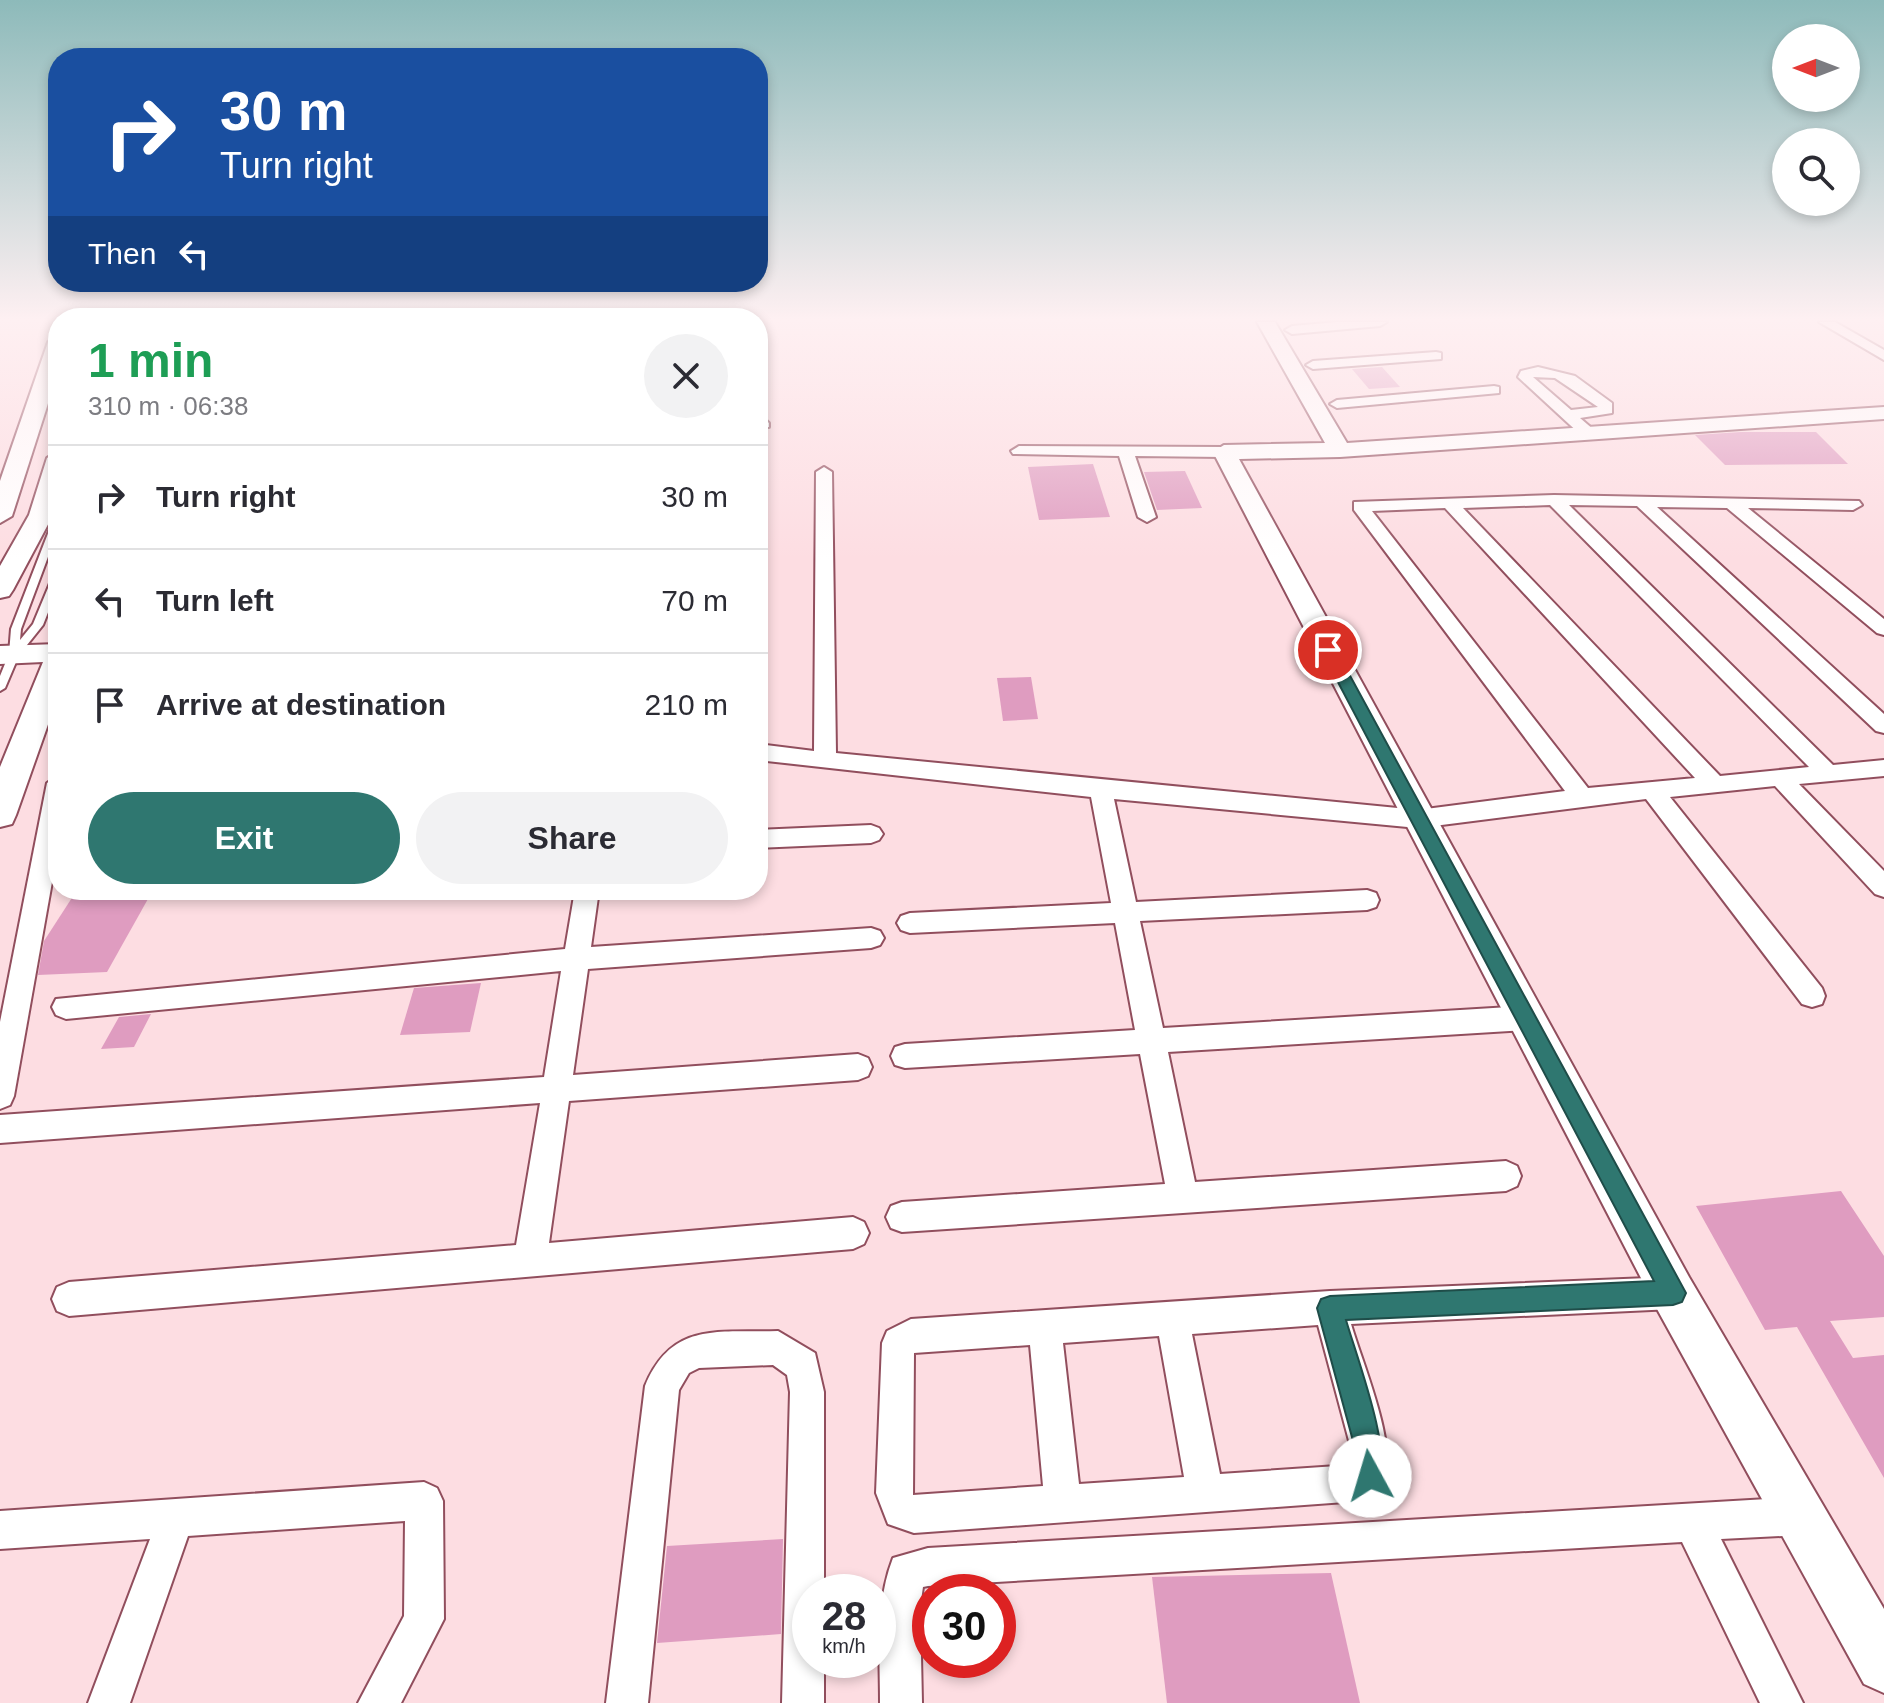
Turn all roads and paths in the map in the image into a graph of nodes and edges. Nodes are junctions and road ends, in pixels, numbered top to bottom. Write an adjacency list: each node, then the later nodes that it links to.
1 (38, 401): 20 (street)
2 (1319, 401): 9 (street)
3 (1365, 401): 6 (street)
4 (1553, 401): 8 (street)
5 (1601, 401): 8 (street)
6 (1337, 404): 9 (street)
7 (1884, 413): 8 (street)
8 (1578, 424): 9 (street)
9 (1351, 449): 12 (street)
10 (1019, 451): 11 (street)
11 (1126, 452): 12 (street); 21 (street)
12 (1224, 452): 42 (street)
13 (824, 472): 33 (street)
14 (48, 492): 23 (street)
15 (1554, 500): 16 (street); 18 (street); 35 (street)
16 (1641, 501): 17 (street); 30 (street)
17 (1730, 502): 19 (street); 25 (street)
18 (1449, 503): 37 (street); 40 (street)
19 (1853, 505)
20 (0, 516)
21 (1147, 517)
22 (48, 544): 27 (lane)
23 (0, 590)
24 (48, 600): 27 (lane)
25 (1884, 629)
26 (48, 653): 27 (street)
27 (7, 654): 28 (lane)
28 (0, 688)
29 (48, 693): 31 (street)
30 (1884, 726)
31 (14, 740): 41 (street)
32 (768, 753): 33 (street)
33 (825, 759): 38 (street)
34 (1884, 768): 35 (street)
35 (1827, 772): 36 (street)
36 (1780, 778): 37 (street); 46 (street)
37 (1715, 785): 39 (street)
38 (1101, 790): 42 (street); 49 (street)
39 (1652, 790): 40 (street); 53 (street)
40 (1582, 797): 42 (street)
41 (0, 815)
42 (1418, 819): 55 (street)
43 (871, 834): 45 (street)
44 (48, 837): 60 (street)
45 (768, 839)
46 (1884, 887)
47 (585, 900): 52 (street)
48 (1367, 900): 49 (street)
49 (1126, 912): 50 (street); 56 (street)
50 (910, 923)
51 (871, 938): 52 (street)
52 (576, 959): 54 (street); 59 (street)
53 (1812, 996)
54 (66, 1007)
55 (1527, 1018): 56 (street); 67 (street)
56 (1152, 1041): 57 (street); 63 (street)
57 (905, 1056)
58 (858, 1067): 59 (street)
59 (557, 1086): 61 (street); 66 (street)
60 (0, 1096)
61 (0, 1129)
62 (1506, 1176): 63 (street)
63 (1183, 1198): 64 (street)
64 (902, 1217)
65 (853, 1233): 66 (street)
66 (530, 1261): 68 (street)
67 (1673, 1293): 69 (street); 74 (street)
68 (69, 1299)
69 (1330, 1308): 70 (street); 72 (street)
70 (1173, 1321): 71 (street); 72 (street)
71 (1045, 1330): 73 (street); 73 (street)
72 (1205, 1493): 73 (street)
73 (1063, 1503)
74 (1801, 1516): 76 (street); 78 (street)
75 (176, 1518): 77 (street); 79 (street); 80 (street)
76 (1692, 1522): 83 (street); 84 (street)
77 (0, 1530)
78 (1884, 1664)
79 (109, 1703)
80 (379, 1703)
81 (627, 1703): 82 (street)
82 (803, 1703)
83 (901, 1703)
84 (1782, 1703)

